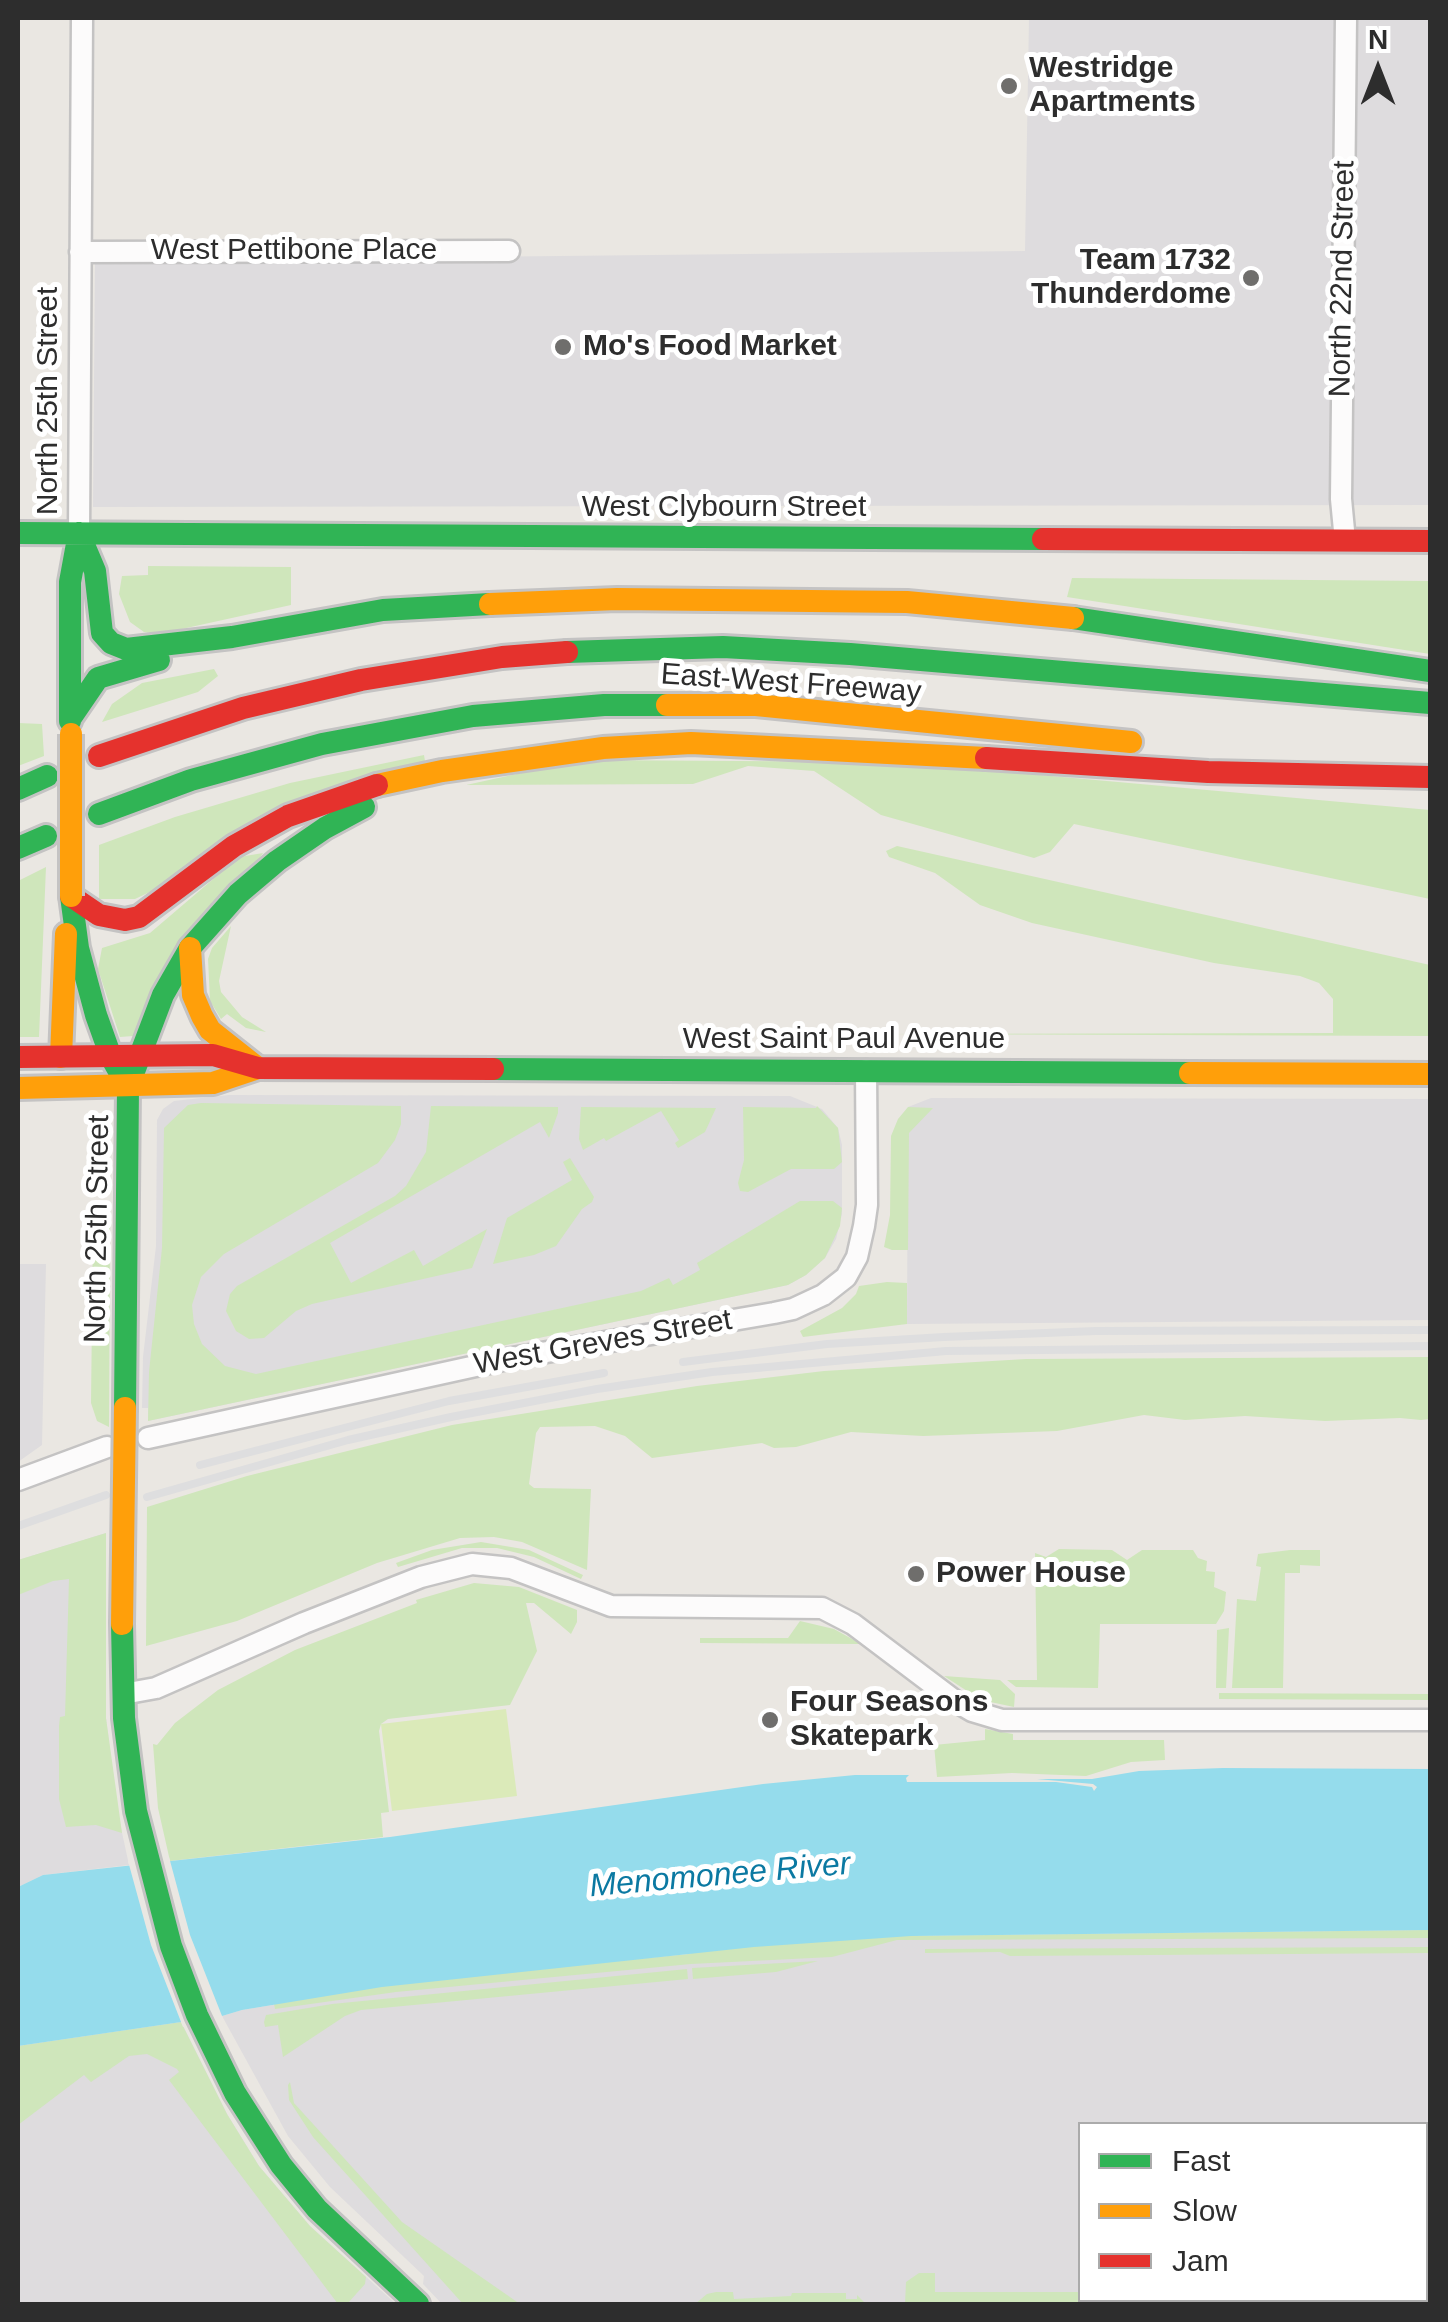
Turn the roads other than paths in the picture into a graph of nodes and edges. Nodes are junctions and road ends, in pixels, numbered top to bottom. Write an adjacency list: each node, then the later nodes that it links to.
1 (82, 18): 4 (street, North 25th Street)
2 (1346, 18): 8 (street, North 22nd Street)
3 (509, 251): 4 (street, West Pettibone Place)
4 (80, 252): 6 (street, North 25th Street)
5 (18, 533): 6 (main road, West Clybourn Street)
6 (79, 533): 8 (main road, West Clybourn Street); 9 (main road); 12 (main road, North 25th Street)
7 (1430, 540): 8 (main road, West Clybourn Street)
8 (1346, 541)
9 (232, 637): 10 (main road); 12 (main road)
10 (1430, 671)
11 (1430, 703): 15 (main road, East-West Freeway)
12 (70, 727): 23 (main road, North 25th Street, bridge)
13 (1153, 744): 20 (main road, East-West Freeway)
14 (1192, 748): 17 (main road)
15 (100, 756)
16 (482, 765): 17 (main road); 23 (main road); 24 (main road)
17 (1430, 774)
18 (47, 776): 19 (main road)
19 (18, 790)
20 (99, 814)
21 (46, 836): 22 (main road)
22 (18, 848)
23 (71, 896): 25 (main road); 26 (main road, North 25th Street)
24 (190, 948): 27 (main road); 29 (main road)
25 (61, 1056): 26 (main road, West Saint Paul Avenue); 28 (main road, West Saint Paul Avenue)
26 (111, 1056): 27 (main road, West Saint Paul Avenue); 32 (main road, North 25th Street)
27 (142, 1056): 29 (main road, West Saint Paul Avenue); 32 (main road)
28 (18, 1057)
29 (258, 1068): 30 (main road, West Saint Paul Avenue); 32 (main road, West Saint Paul Avenue)
30 (866, 1070): 31 (main road, West Saint Paul Avenue); 34 (street, West Greves Street)
31 (1430, 1074)
32 (128, 1086): 33 (main road, West Saint Paul Avenue); 37 (main road, North 25th Street, bridge)
33 (18, 1088)
34 (148, 1438)
35 (107, 1447): 36 (street)
36 (18, 1480)
37 (123, 1694): 38 (street); 39 (main road, North 25th Street)
38 (1430, 1720)
39 (418, 2304)

